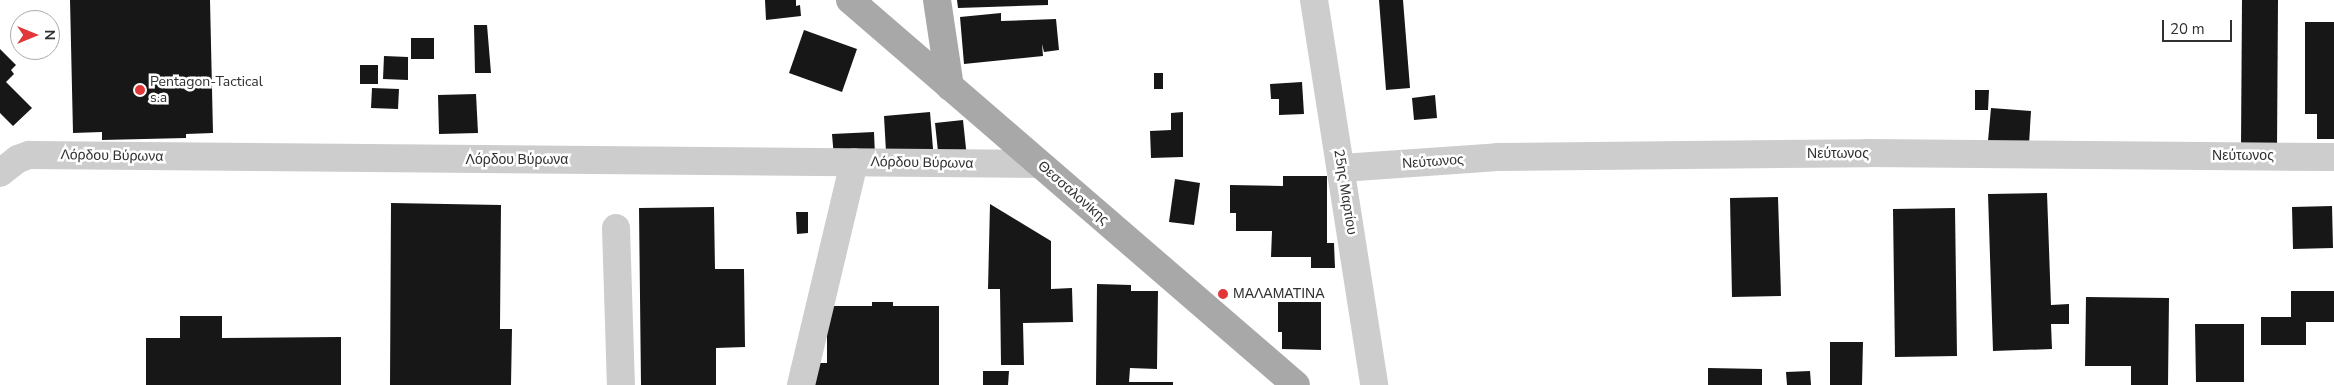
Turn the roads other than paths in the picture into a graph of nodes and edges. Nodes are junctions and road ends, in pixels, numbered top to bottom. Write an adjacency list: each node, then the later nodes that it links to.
1 (850, 0): 4 (main road, Θεσσαλονίκης)
2 (937, 0): 4 (main road)
3 (1314, 0): 8 (street, 25ης Μαρτίου)
4 (950, 87): 7 (main road, Θεσσαλονίκης)
5 (2334, 157): 8 (street, Νεύτωνος)
6 (854, 162): 7 (street, Λόρδου Βύρωνα); 9 (street, Λόρδου Βύρωνα); 12 (street)
7 (1039, 164): 13 (main road, Θεσσαλονίκης)
8 (1342, 168): 14 (street, 25ης Μαρτίου)
9 (0, 173)
10 (616, 228): 11 (street)
11 (621, 385)
12 (801, 385)
13 (1296, 385)
14 (1374, 385)

